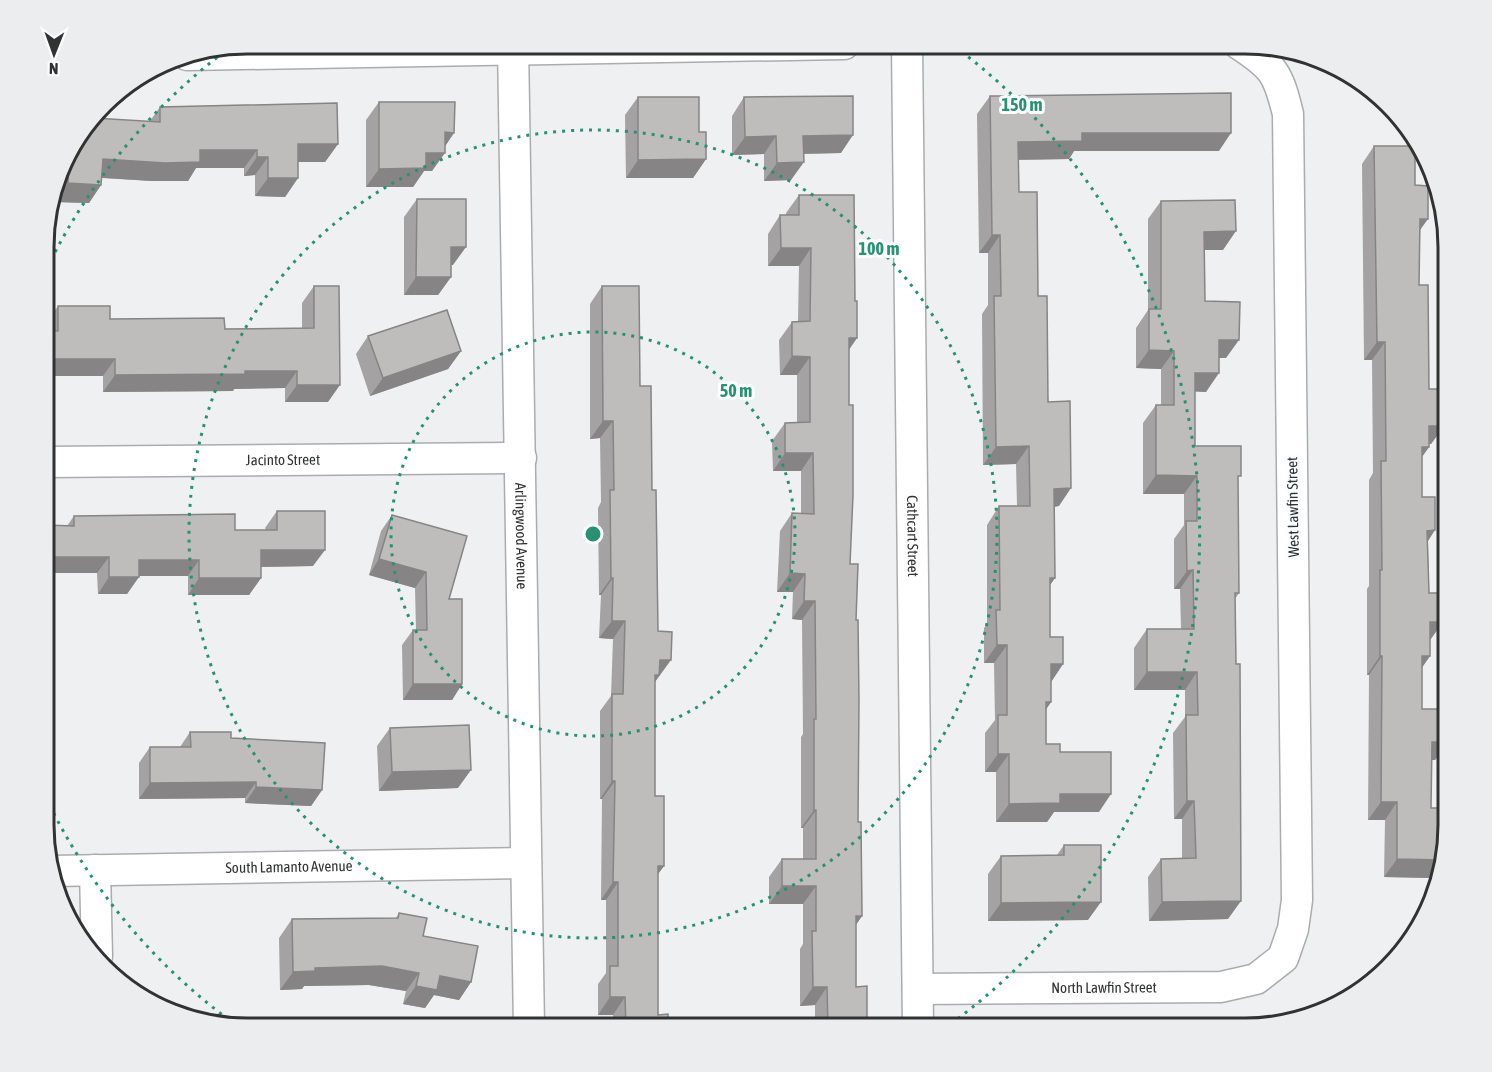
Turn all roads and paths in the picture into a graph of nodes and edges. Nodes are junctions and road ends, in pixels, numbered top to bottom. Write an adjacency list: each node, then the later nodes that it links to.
1 (513, 54): 4 (street, Arlingwood Avenue)
2 (907, 54): 11 (street, Cathcart Street)
3 (1254, 54): 10 (street, West Lawfin Street)
4 (521, 458): 5 (street, Jacinto Street); 6 (street, Arlingwood Avenue)
5 (54, 462)
6 (526, 863): 7 (street, South Lamanto Avenue); 12 (street, Arlingwood Avenue)
7 (95, 870): 8 (street, South Lamanto Avenue); 9 (street)
8 (60, 871)
9 (97, 945)
10 (1283, 958): 11 (street, North Lawfin Street)
11 (918, 989): 13 (street, Cathcart Street)
12 (528, 1018)
13 (918, 1018)

